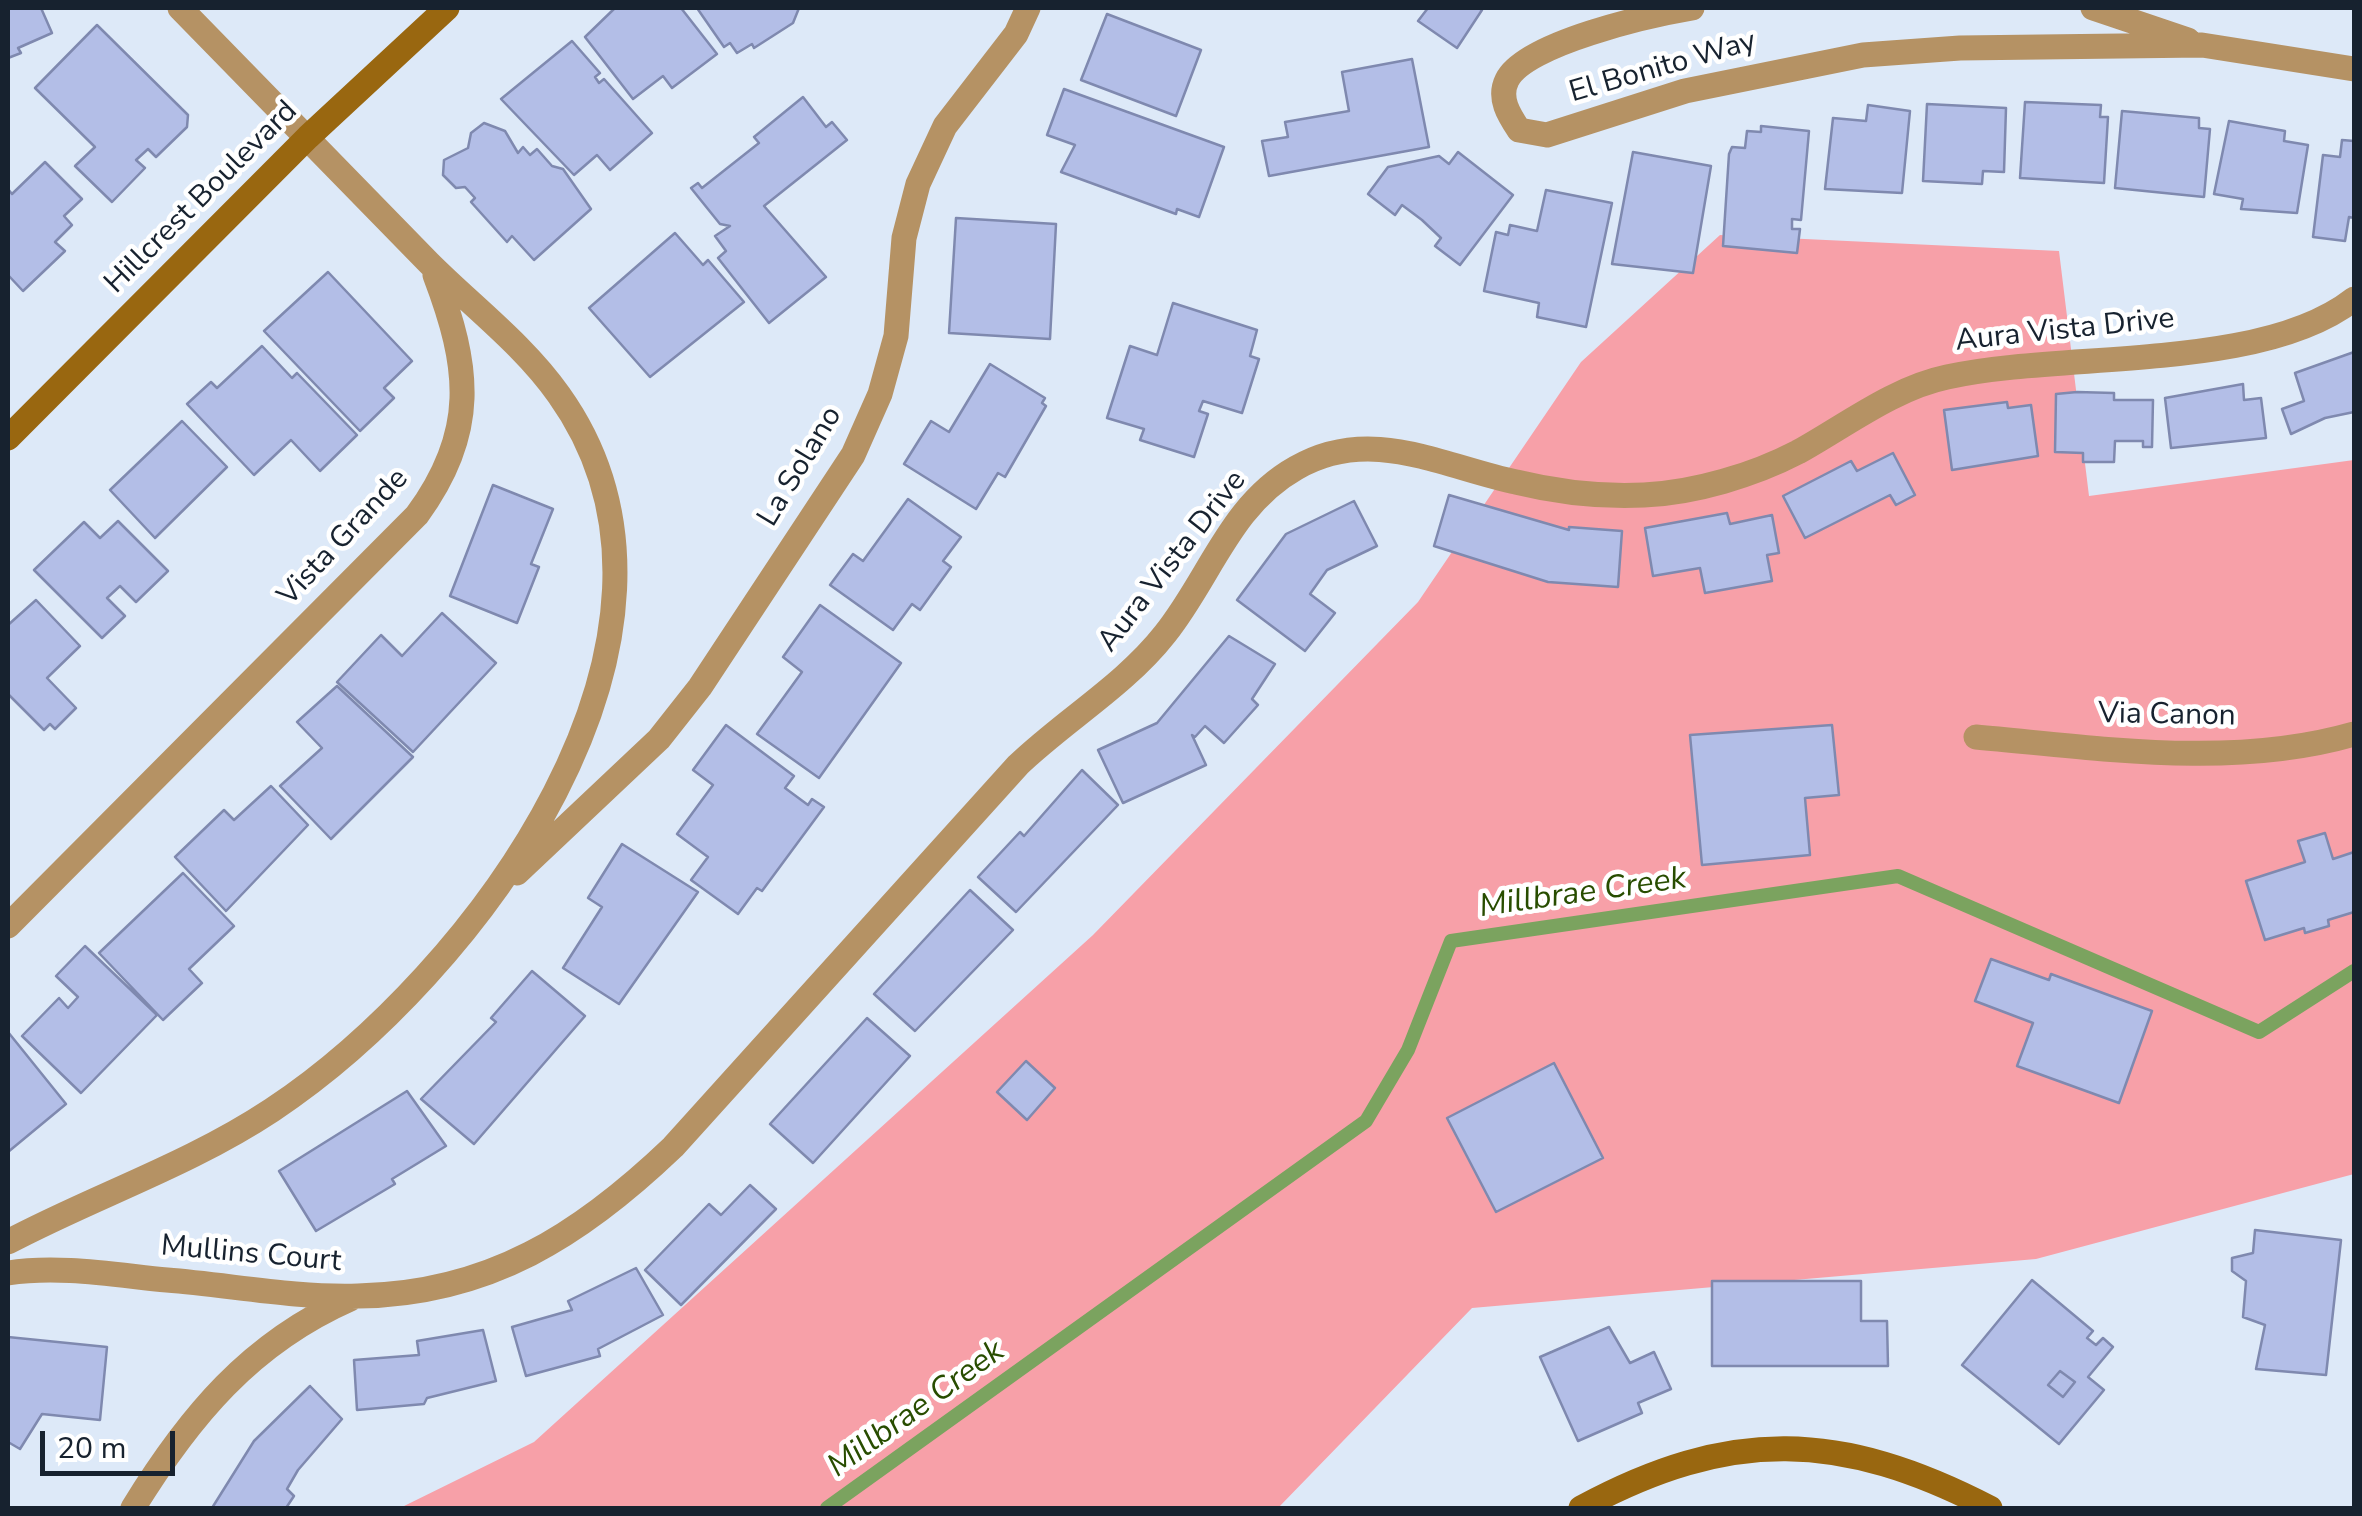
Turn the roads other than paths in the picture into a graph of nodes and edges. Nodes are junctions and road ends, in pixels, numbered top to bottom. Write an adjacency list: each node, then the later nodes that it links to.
1 (180, 8): 8 (street, Vista Grande)
2 (447, 8): 8 (street, Hillcrest Boulevard)
3 (1028, 8): 14 (street, La Solano)
4 (1692, 8): 6 (street, El Bonito Way)
5 (2093, 8): 6 (street, El Bonito Way)
6 (2202, 46): 7 (street, El Bonito Way)
7 (2354, 69)
8 (308, 138): 9 (street, Vista Grande); 11 (street, Hillcrest Boulevard)
9 (431, 265): 14 (street); 15 (street, Vista Grande)
10 (2354, 300): 18 (street, Aura Vista Drive)
11 (8, 438)
12 (2354, 734): 13 (street, Via Canon)
13 (1976, 737)
14 (499, 890): 16 (street)
15 (8, 926)
16 (8, 1242)
17 (8, 1273): 18 (street, Mullins Court)
18 (355, 1296): 19 (street, Mullins Court)
19 (133, 1508)
20 (1581, 1508): 21 (street)
21 (1990, 1508)

